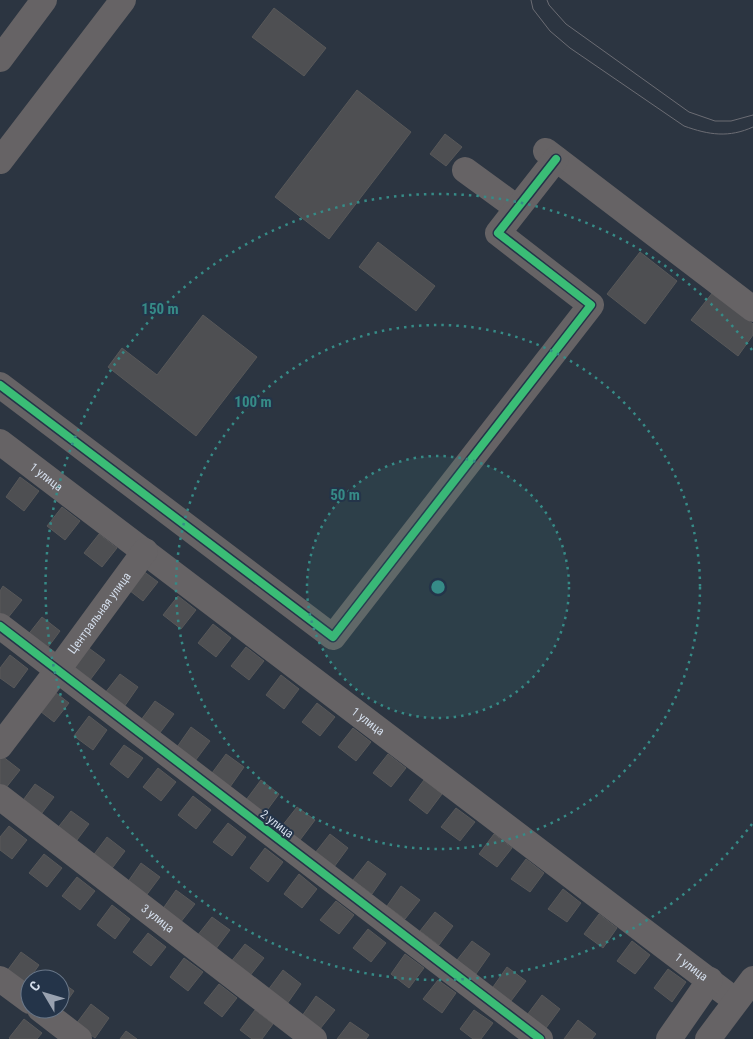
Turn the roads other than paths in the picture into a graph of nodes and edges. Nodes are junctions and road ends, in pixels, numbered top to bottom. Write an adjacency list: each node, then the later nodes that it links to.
1 (44, 0): 3 (street)
2 (123, 0): 4 (street)
3 (0, 59)
4 (0, 161)
5 (465, 170): 6 (street)
6 (517, 208): 7 (street); 8 (street)
7 (753, 309)
8 (0, 385)
9 (0, 442): 10 (street, 1 улица)
10 (145, 551): 12 (street, Центральная улица); 17 (street, 1 улица)
11 (0, 626): 12 (street, 2 улица)
12 (57, 671): 13 (street, Центральная улица); 23 (street, 2 улица)
13 (0, 746)
14 (0, 797): 22 (street, 3 улица)
15 (0, 979): 18 (street)
16 (753, 979): 19 (street)
17 (710, 980): 19 (street, 1 улица); 24 (street)
18 (20, 994)
19 (736, 1001): 25 (street)
20 (53, 1019): 21 (street)
21 (80, 1039)
22 (314, 1039)
23 (540, 1039)
24 (669, 1039)
25 (708, 1039)

